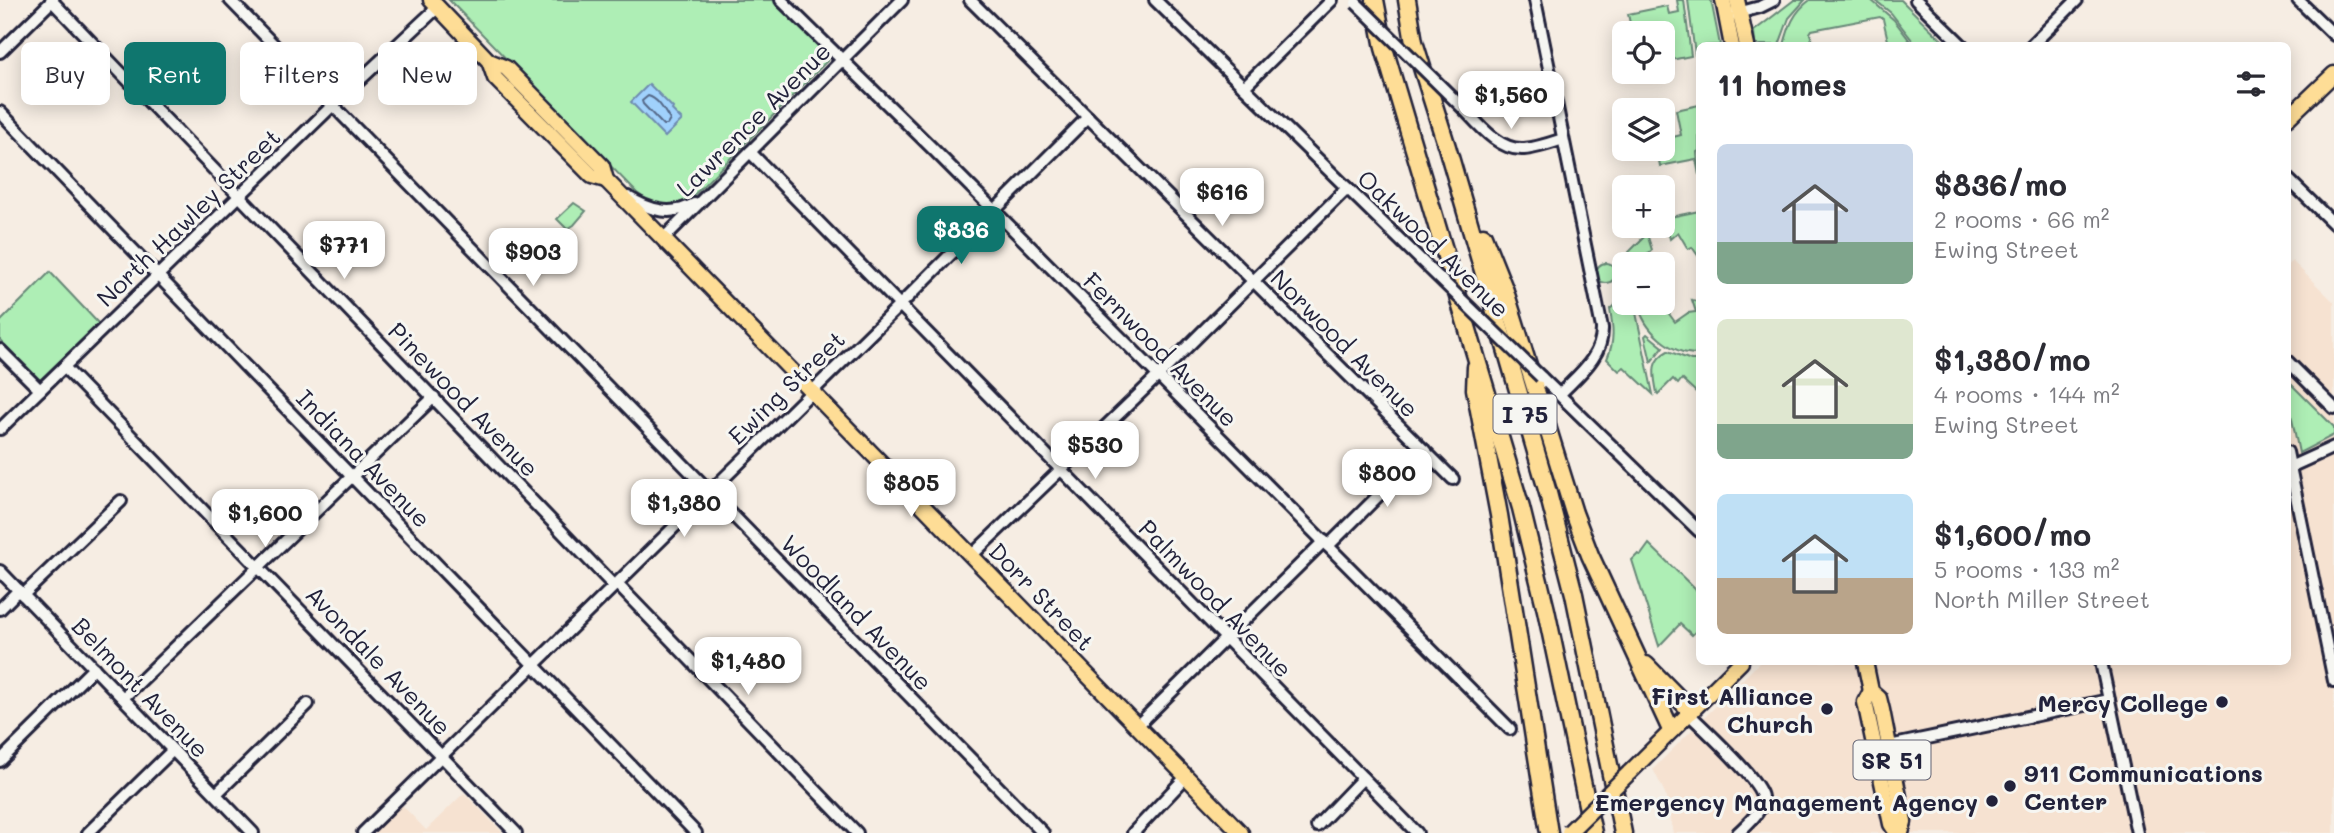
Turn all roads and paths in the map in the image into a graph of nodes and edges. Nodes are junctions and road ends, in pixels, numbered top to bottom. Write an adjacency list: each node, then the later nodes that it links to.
1 (52, 0): 25 (street); 40 (street, Pinewood Avenue)
2 (230, 0): 20 (street, Woodland Avenue)
3 (781, 0): 26 (street, Fernwood Avenue)
4 (902, 0): 26 (street, Lawrence Avenue)
5 (970, 0): 33 (street, Norwood Avenue)
6 (1156, 0): 29 (street, Oakwood Avenue)
7 (1332, 0): 29 (street)
8 (1375, 0): 49 (highway, I 75)
9 (1407, 0): 35 (highway, I 75)
10 (1535, 0): 34 (street)
11 (1723, 0): 18 (main road)
12 (1774, 0): 18 (street)
13 (1916, 0): 23 (street)
14 (2077, 0): 24 (street)
15 (2298, 0): 19 (street)
16 (1354, 2): 34 (street, bridge)
17 (434, 4): 27 (street, North Hawley Street); 38 (main road, Dorr Street)
18 (1734, 10): 21 (main road); 22 (main road)
19 (2334, 35)
20 (271, 42)
21 (1732, 42)
22 (1745, 42)
23 (1959, 42)
24 (2035, 42)
25 (0, 52)
26 (842, 60): 36 (street, Lawrence Avenue); 42 (street, Fernwood Avenue)
27 (364, 74)
28 (2334, 74): 32 (main road)
29 (1244, 87): 39 (street, Oakwood Avenue)
30 (333, 105): 40 (street, North Hawley Street); 66 (street, Woodland Avenue)
31 (0, 112): 45 (street, Indiana Avenue)
32 (2291, 115)
33 (1088, 117): 42 (street, Ewing Street); 46 (street, Norwood Avenue)
34 (1563, 139): 55 (street)
35 (1447, 147): 80 (highway); 115 (highway, I 75)
36 (750, 152): 41 (street, Lawrence Avenue); 47 (street, Palmwood Avenue)
37 (2291, 182): 43 (street)
38 (611, 185): 41 (street); 44 (main road, Dorr Street)
39 (1347, 188): 46 (street); 55 (street, Oakwood Avenue, bridge)
40 (241, 196): 45 (street, North Hawley Street); 56 (street, Pinewood Avenue)
41 (703, 199): 44 (street, Lawrence Avenue)
42 (994, 211): 47 (street, Ewing Street); 52 (street, Fernwood Avenue)
43 (2334, 224)
44 (664, 238): 54 (main road, Dorr Street)
45 (159, 275): 51 (street, North Hawley Street); 64 (street, Indiana Avenue)
46 (1254, 281): 52 (street); 60 (street, Norwood Avenue)
47 (900, 305): 54 (street, Ewing Street); 62 (street, Palmwood Avenue)
48 (0, 350): 53 (street)
49 (1476, 358): 113 (highway); 114 (highway, I 75)
50 (2291, 365): 57 (street)
51 (64, 367): 53 (street, North Hawley Street); 73 (street, Avondale Avenue)
52 (1158, 376): 62 (street); 71 (street, Fernwood Avenue)
53 (40, 390): 58 (street, North Hawley Street)
54 (811, 391): 66 (street, Ewing Street); 72 (main road, Dorr Street)
55 (1560, 394): 68 (street, Oakwood Avenue)
56 (433, 397): 64 (street); 75 (street, Pinewood Avenue)
57 (2334, 408)
58 (0, 429)
59 (2334, 447): 61 (street)
60 (1424, 450): 65 (street, Norwood Avenue); 71 (street)
61 (2291, 465)
62 (1060, 469): 72 (street); 78 (street, Palmwood Avenue)
63 (2291, 475): 79 (street)
64 (352, 476): 73 (street); 81 (street, Indiana Avenue)
65 (1453, 479)
66 (709, 492): 75 (street, Ewing Street); 109 (street, Woodland Avenue)
67 (121, 501): 76 (street)
68 (1684, 515): 69 (street, Oakwood Avenue); 70 (street, Oakwood Avenue)
69 (1696, 520)
70 (1696, 528)
71 (1326, 543): 78 (street); 92 (street, Fernwood Avenue)
72 (971, 556): 91 (main road, Dorr Street)
73 (259, 566): 87 (street); 96 (street, Avondale Avenue)
74 (0, 571): 76 (street, Belmont Avenue)
75 (615, 585): 81 (street, Ewing Street); 108 (street, Pinewood Avenue)
76 (21, 593): 77 (street); 85 (street, Belmont Avenue)
77 (0, 608)
78 (1226, 638): 91 (street); 99 (street, Palmwood Avenue)
79 (2331, 655): 86 (street)
80 (1637, 656): 90 (highway); 93 (highway)
81 (534, 664): 96 (street, Ewing Street); 107 (street, Indiana Avenue)
82 (1738, 665): 90 (main road)
83 (1866, 665): 94 (main road, SR 51)
84 (2102, 665): 88 (street)
85 (94, 668): 87 (street, Belmont Avenue); 97 (street)
86 (2334, 681)
87 (123, 698): 95 (street, Belmont Avenue)
88 (2109, 700): 94 (street); 118 (street)
89 (309, 704): 100 (street)
90 (1690, 712): 93 (main road); 116 (street)
91 (1137, 726): 98 (main road, Dorr Street)
92 (1510, 729)
93 (1671, 730): 102 (main road, bridge)
94 (1882, 748): 117 (main road, SR 51)
95 (173, 750): 100 (street, Belmont Avenue); 103 (street)
96 (442, 755): 105 (street, Ewing Street); 106 (street, Avondale Avenue)
97 (0, 761)
98 (1186, 777): 110 (street); 111 (main road, Dorr Street)
99 (1363, 778): 101 (street); 112 (street, Palmwood Avenue)
100 (215, 794): 104 (street, Belmont Avenue)
101 (1317, 826)
102 (1569, 832)
103 (88, 833)
104 (253, 833)
105 (363, 833)
106 (516, 833)
107 (696, 833)
108 (857, 833)
109 (1043, 833)
110 (1133, 833)
111 (1241, 833)
112 (1417, 833)
113 (1549, 833)
114 (1593, 833)
115 (1623, 833)
116 (1738, 833)
117 (1899, 833)
118 (2137, 833)

